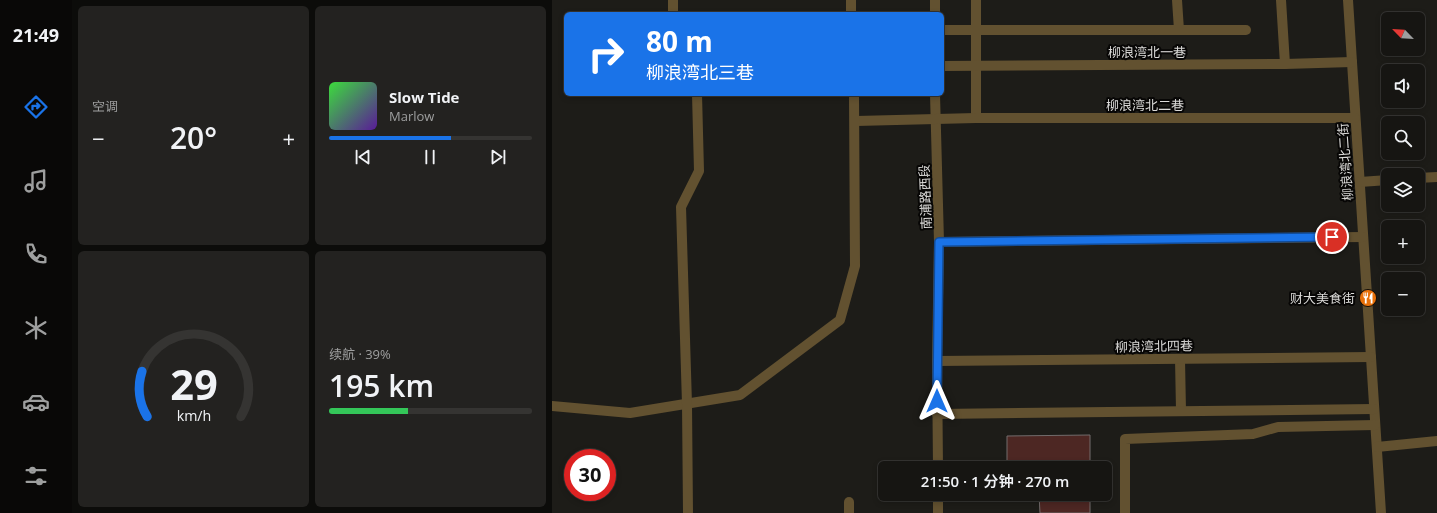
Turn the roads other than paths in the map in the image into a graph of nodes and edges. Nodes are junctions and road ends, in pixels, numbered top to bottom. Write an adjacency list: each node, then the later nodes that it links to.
1 (673, 0): 8 (street)
2 (851, 0): 9 (street)
3 (935, 0): 10 (street)
4 (976, 0): 12 (street)
5 (1177, 0): 13 (street)
6 (1281, 0): 16 (street)
7 (1348, 0): 15 (street, 柳浪湾北二街)
8 (673, 12)
9 (851, 12)
10 (935, 12)
11 (944, 30): 12 (street)
12 (976, 30): 13 (street); 17 (street)
13 (1179, 30): 14 (street)
14 (1246, 30)
15 (1352, 62): 16 (street, 柳浪湾北一巷); 23 (street, 柳浪湾北二街)
16 (1285, 64): 17 (street, 柳浪湾北一巷)
17 (975, 65): 18 (street, 柳浪湾北一巷); 22 (street)
18 (944, 66)
19 (698, 96): 35 (street)
20 (854, 96): 25 (street)
21 (935, 96): 24 (street, 南浦路西段)
22 (976, 118): 23 (street, 柳浪湾北二巷); 24 (street, 柳浪湾北二巷)
23 (1355, 118): 29 (street, 柳浪湾北二街)
24 (935, 119): 25 (street, 柳浪湾北二巷); 31 (street, 南浦路西段)
25 (856, 121): 35 (street)
26 (1437, 177): 27 (street)
27 (1425, 178)
28 (1381, 180): 29 (street)
29 (1360, 182): 30 (street, 柳浪湾北二街)
30 (1364, 237): 31 (street); 32 (street, 柳浪湾北二街)
31 (939, 242): 34 (street, 南浦路西段)
32 (1371, 357): 33 (street, 柳浪湾北四巷); 37 (street, 柳浪湾北二街)
33 (1180, 359): 34 (street, 柳浪湾北四巷); 38 (street)
34 (937, 361): 39 (street, 南浦路西段)
35 (687, 404): 36 (street); 46 (street)
36 (552, 406)
37 (1374, 409): 38 (street); 40 (street, 柳浪湾北二街)
38 (1181, 411): 39 (street)
39 (937, 414): 43 (street, 南浦路西段)
40 (1375, 425): 42 (street, 柳浪湾北二街); 49 (street)
41 (1437, 441): 42 (street)
42 (1377, 447): 50 (street, 柳浪湾北二街)
43 (938, 461)
44 (938, 501): 48 (street)
45 (849, 502): 47 (street)
46 (688, 513)
47 (849, 513)
48 (938, 513)
49 (1125, 513)
50 (1381, 513)

